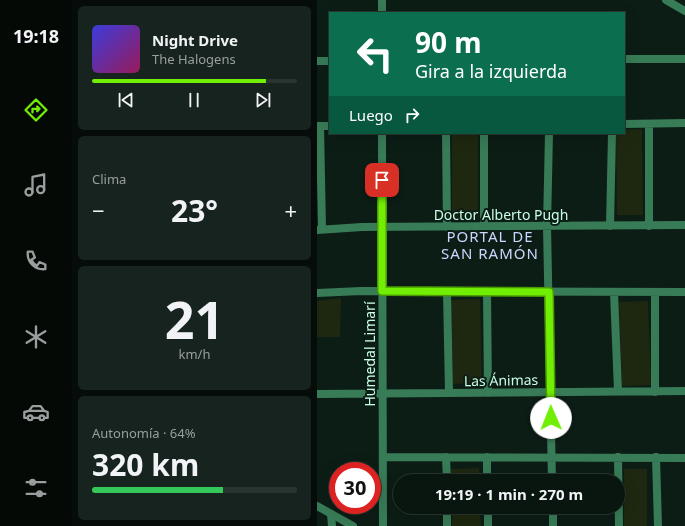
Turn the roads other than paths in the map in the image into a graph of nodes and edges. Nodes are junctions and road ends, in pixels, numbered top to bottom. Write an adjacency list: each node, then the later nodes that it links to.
1 (381, 0): 4 (street)
2 (666, 0): 3 (street)
3 (685, 11)
4 (382, 12)
5 (625, 59): 6 (street)
6 (685, 59)
7 (329, 61): 8 (street)
8 (317, 62)
9 (625, 124): 10 (street)
10 (649, 124): 11 (street); 21 (street)
11 (685, 124)
12 (319, 126): 25 (street)
13 (382, 134): 22 (street, Humedal Limarí)
14 (447, 134): 23 (street)
15 (484, 134): 24 (street)
16 (549, 134): 19 (street)
17 (612, 134): 20 (street)
18 (685, 225): 21 (street, Doctor Alberto Pugh)
19 (547, 226): 20 (street, Doctor Alberto Pugh); 24 (street, Doctor Alberto Pugh); 29 (street)
20 (610, 226): 21 (street, Doctor Alberto Pugh)
21 (649, 226)
22 (382, 227): 23 (street, Doctor Alberto Pugh); 25 (street, Doctor Alberto Pugh); 26 (street, Humedal Limarí)
23 (447, 227): 24 (street, Doctor Alberto Pugh)
24 (484, 227)
25 (320, 230)
26 (382, 291): 27 (street); 33 (street); 38 (street, Humedal Limarí)
27 (447, 292): 28 (street); 39 (street)
28 (487, 292): 29 (street); 40 (street)
29 (549, 292): 30 (street); 36 (street)
30 (614, 292): 31 (street); 34 (street)
31 (655, 292): 32 (street); 37 (street)
32 (685, 292)
33 (317, 293)
34 (618, 391): 36 (street, Las Ánimas); 37 (street, Las Ánimas)
35 (685, 391): 37 (street, Las Ánimas)
36 (551, 392): 40 (street, Las Ánimas); 45 (street)
37 (655, 392)
38 (383, 393): 39 (street, Las Ánimas); 41 (street, Las Ánimas); 42 (street, Humedal Limarí)
39 (449, 393): 40 (street, Las Ánimas)
40 (488, 393)
41 (317, 394)
42 (383, 457): 43 (street); 60 (street, Humedal Limarí)
43 (446, 457): 44 (street); 49 (street)
44 (487, 457): 45 (street); 50 (street)
45 (552, 457): 46 (street); 51 (street)
46 (618, 457): 47 (street); 64 (street)
47 (656, 458): 48 (street); 65 (street)
48 (685, 458)
49 (447, 474)
50 (487, 474)
51 (553, 474)
52 (317, 506): 53 (street)
53 (329, 513)
54 (331, 514): 58 (street); 59 (street)
55 (447, 514): 61 (street)
56 (488, 514): 62 (street)
57 (553, 514): 63 (street)
58 (332, 526)
59 (353, 526)
60 (383, 526)
61 (447, 526)
62 (488, 526)
63 (553, 526)
64 (619, 526)
65 (658, 526)

